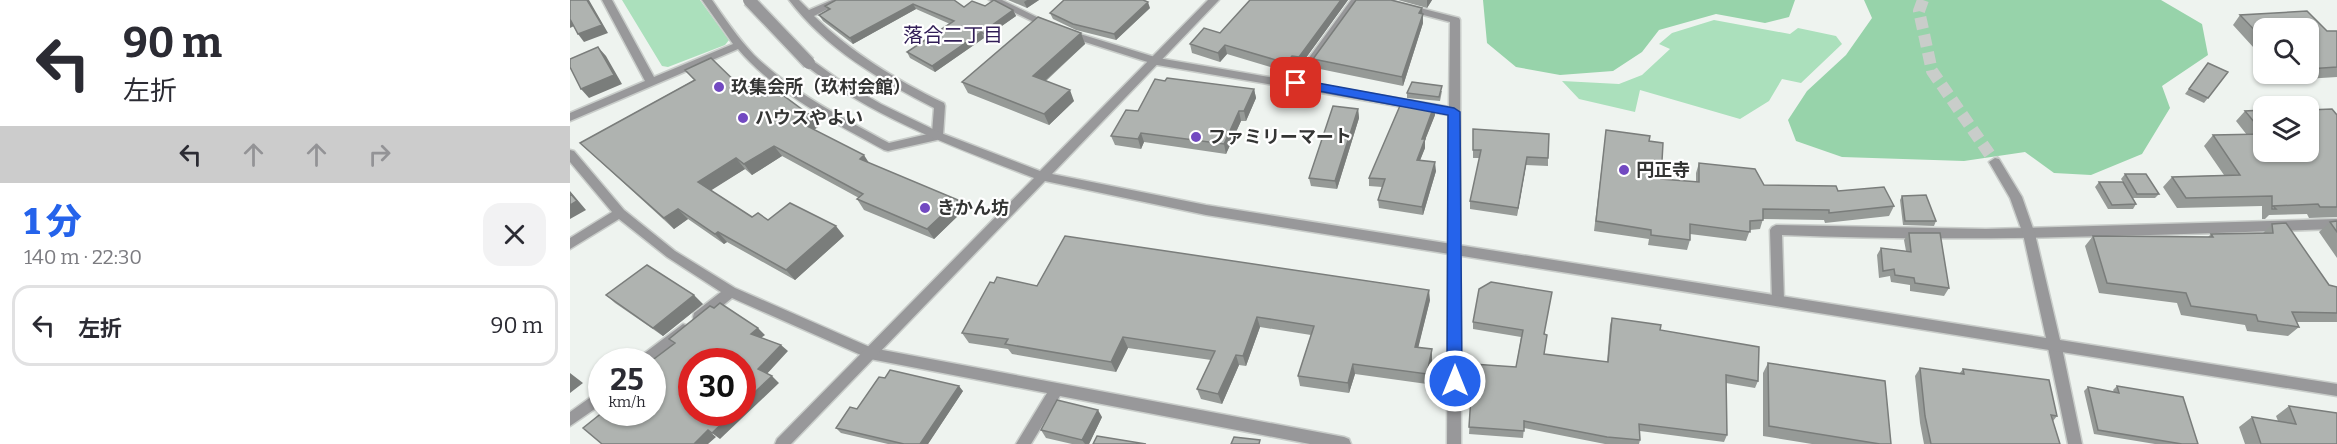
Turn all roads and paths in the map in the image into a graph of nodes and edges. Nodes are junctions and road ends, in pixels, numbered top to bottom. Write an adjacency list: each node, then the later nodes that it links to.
1 (607, 0): 13 (street)
2 (707, 0): 11 (street)
3 (748, 0): 17 (street, bridge)
4 (794, 0): 10 (street)
5 (841, 0): 10 (street)
6 (994, 0): 12 (street)
7 (1214, 0): 12 (street)
8 (1356, 0): 14 (street)
9 (1377, 0): 15 (street)
10 (806, 15): 17 (street)
11 (739, 45): 13 (street); 17 (street)
12 (1156, 61): 14 (street); 20 (street)
13 (651, 82): 16 (street)
14 (1296, 83): 15 (street)
15 (1454, 112): 25 (street)
16 (570, 117)
17 (937, 136): 20 (street)
18 (570, 154): 21 (street)
19 (1995, 162): 23 (street)
20 (1041, 176): 25 (street); 30 (street)
21 (620, 213): 24 (street); 26 (street)
22 (2337, 224): 23 (street)
23 (2029, 234): 27 (street); 28 (street)
24 (570, 244)
25 (1455, 249): 27 (street); 38 (street)
26 (731, 292): 29 (street); 30 (street)
27 (1778, 300): 28 (street)
28 (2054, 343): 32 (street); 39 (street)
29 (661, 348)
30 (870, 353): 31 (street); 35 (street)
31 (1057, 389): 36 (street); 37 (street)
32 (2337, 390)
33 (588, 406): 34 (street)
34 (570, 420)
35 (782, 444)
36 (1023, 444)
37 (1344, 444)
38 (1454, 444)
39 (2075, 444)

